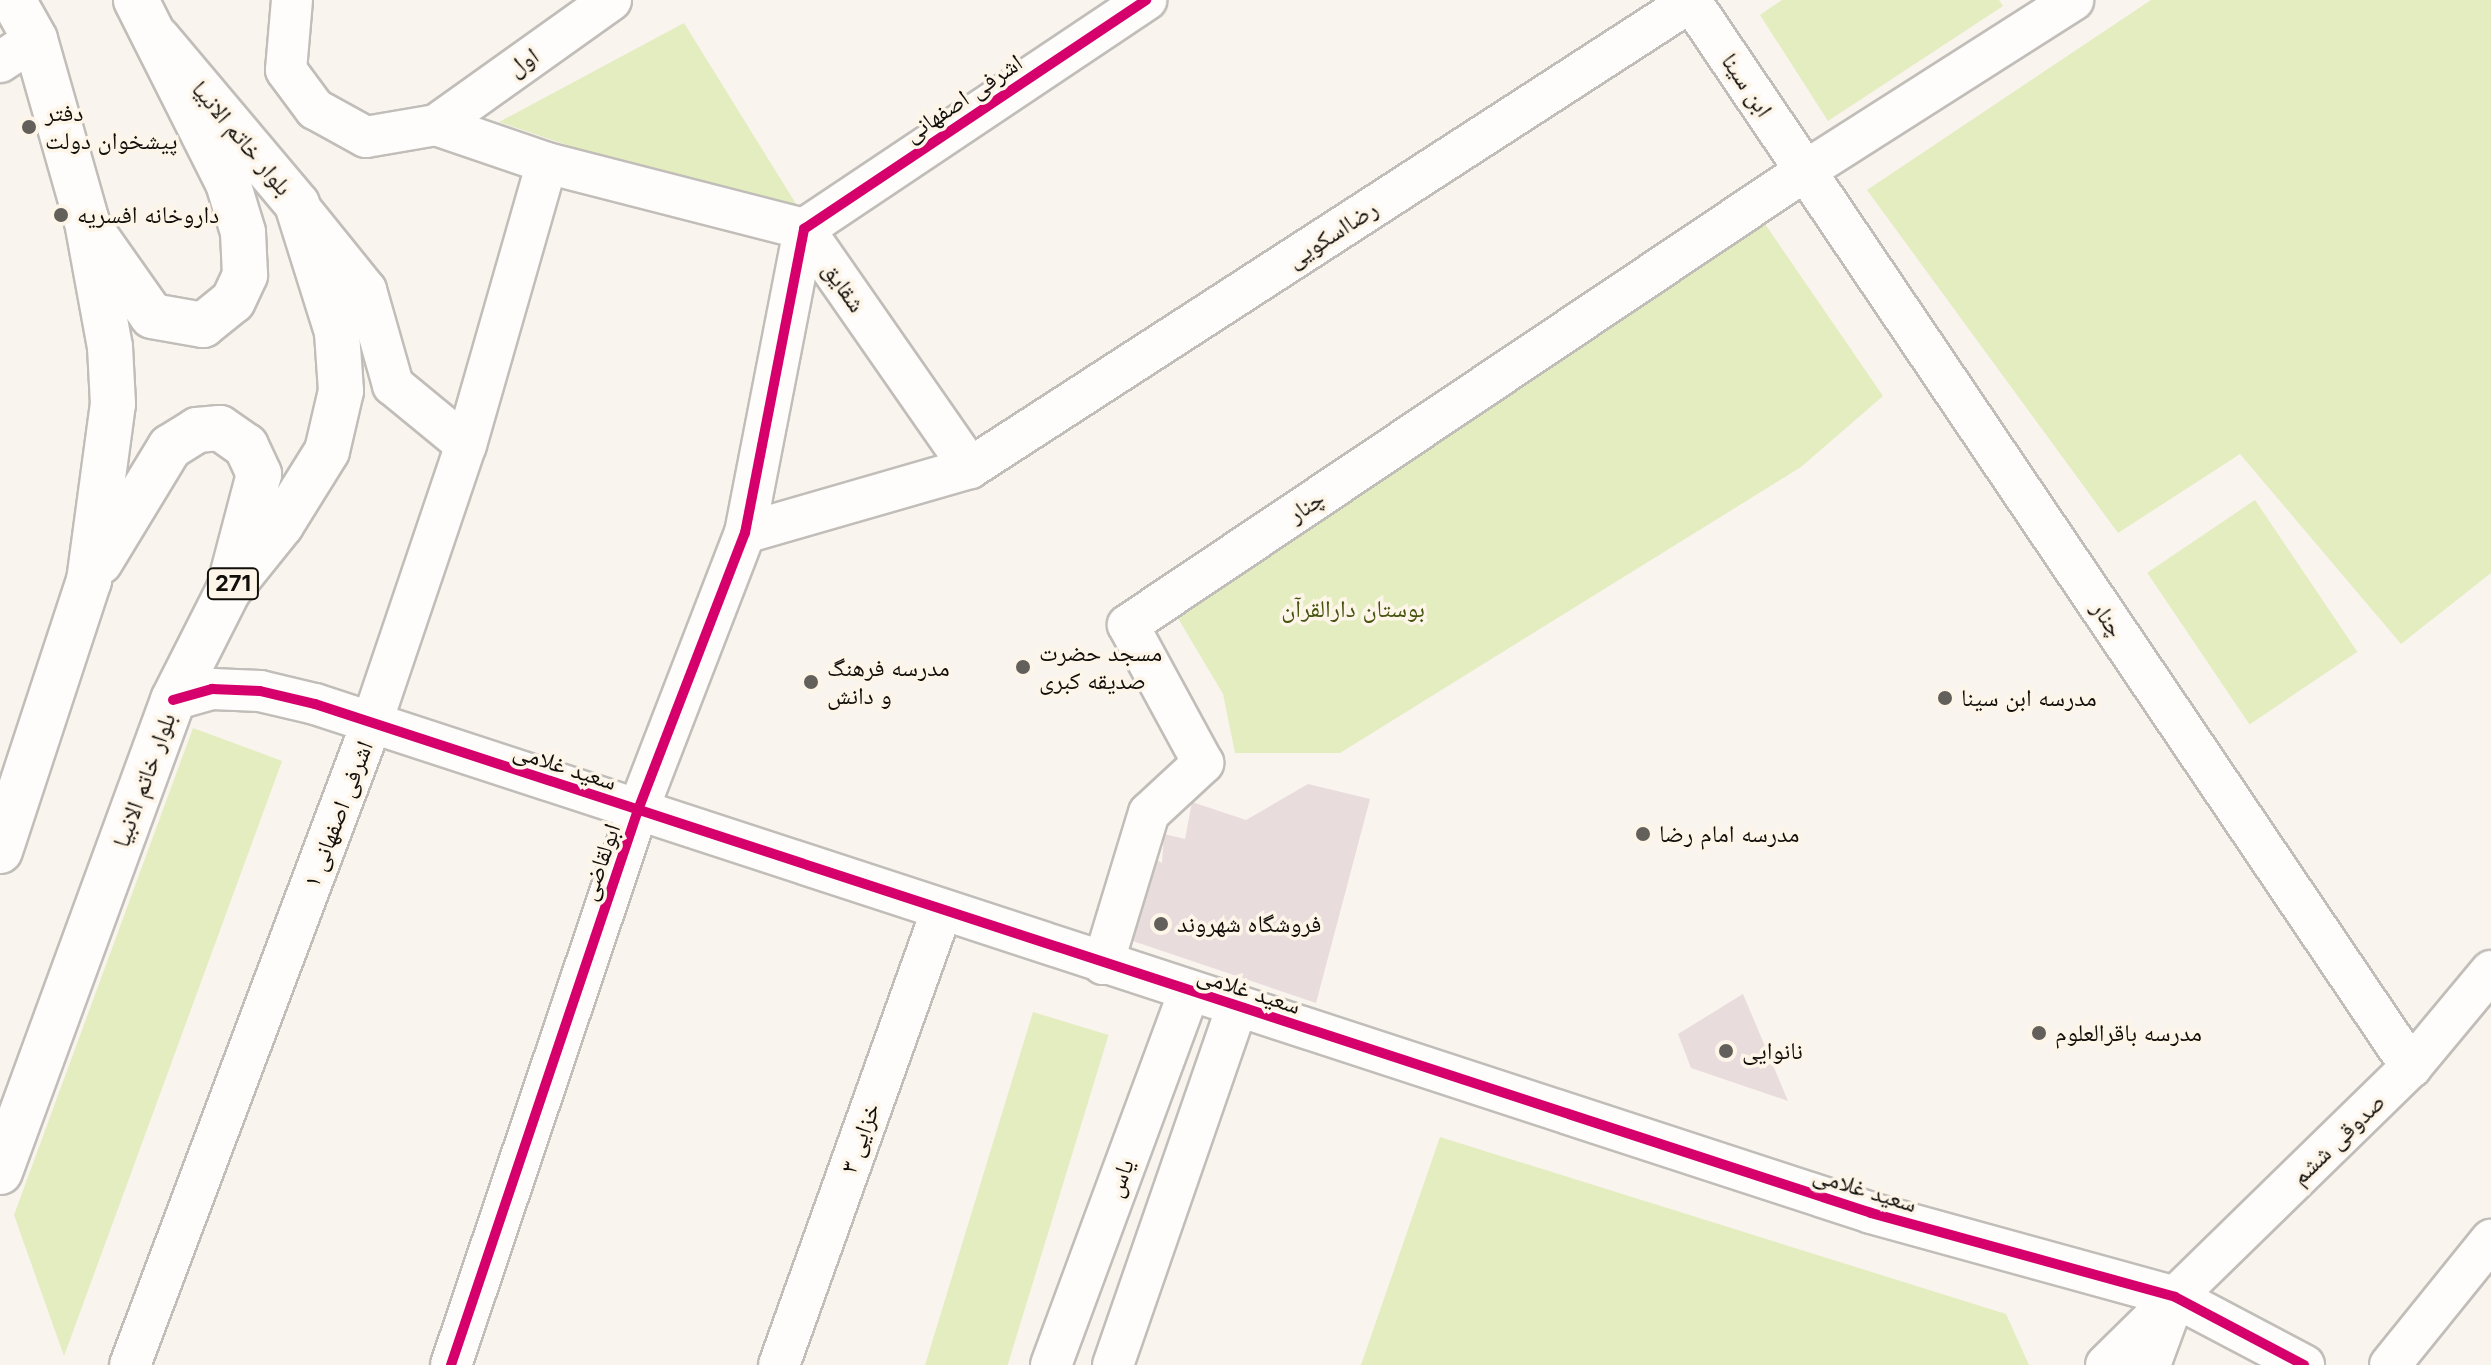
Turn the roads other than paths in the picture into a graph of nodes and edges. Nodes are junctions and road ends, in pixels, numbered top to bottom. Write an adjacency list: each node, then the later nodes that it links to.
1 (13, 0): 9 (main road)
2 (136, 0): 8 (main road, 271)
3 (292, 0): 10 (street)
4 (611, 0): 10 (street, اول)
5 (1146, 0): 15 (street, اشرفی اصفهانی)
6 (2073, 0): 12 (street, چنار)
7 (1691, 1): 12 (street, ابن سینا); 17 (street, رضااسکویی)
8 (158, 39): 13 (main road, بلوار خاتم الانبیا / 271); 14 (main road)
9 (18, 50): 14 (main road)
10 (436, 125): 11 (street)
11 (547, 163): 15 (street); 16 (street, اشرفی اصفهانی ۱)
12 (1805, 171): 26 (street, چنار); 30 (street, چنار)
13 (297, 204): 16 (street); 20 (main road, بلوار خاتم الانبیا / 271)
14 (87, 222): 19 (main road)
15 (804, 229): 17 (street, شقایق); 18 (street, ابولقاضی)
16 (466, 445): 22 (street, اشرفی اصفهانی ۱)
17 (970, 468): 18 (street)
18 (745, 533): 23 (street, ابولقاضی)
19 (89, 581): 20 (main road); 24 (main road)
20 (228, 591): 21 (main road, بلوار خاتم الانبیا / 271)
21 (173, 700): 22 (street, سعید غلامی); 31 (main road, بلوار خاتم الانبیا / 271)
22 (371, 725): 23 (street, سعید غلامی); 34 (street, اشرفی اصفهانی ۱)
23 (638, 810): 25 (street, سعید غلامی); 35 (street, ابولقاضی)
24 (0, 851)
25 (942, 911): 26 (street, سعید غلامی); 36 (street, خزایی ۳)
26 (1103, 964): 28 (street, سعید غلامی)
27 (2491, 971): 30 (street, صدوقی ششم)
28 (1189, 991): 29 (street, سعید غلامی); 37 (street, یاس)
29 (1237, 1007): 33 (street, سعید غلامی); 38 (street)
30 (2411, 1067): 33 (street, صدوقی ششم)
31 (0, 1172)
32 (2491, 1240): 42 (street)
33 (2175, 1297): 39 (street, صدوقی ششم); 40 (street); 41 (street, سعید غلامی)
34 (130, 1365)
35 (451, 1365)
36 (779, 1365)
37 (1051, 1365)
38 (1113, 1365)
39 (2106, 1365)
40 (2150, 1365)
41 (2304, 1365)
42 (2390, 1365)

